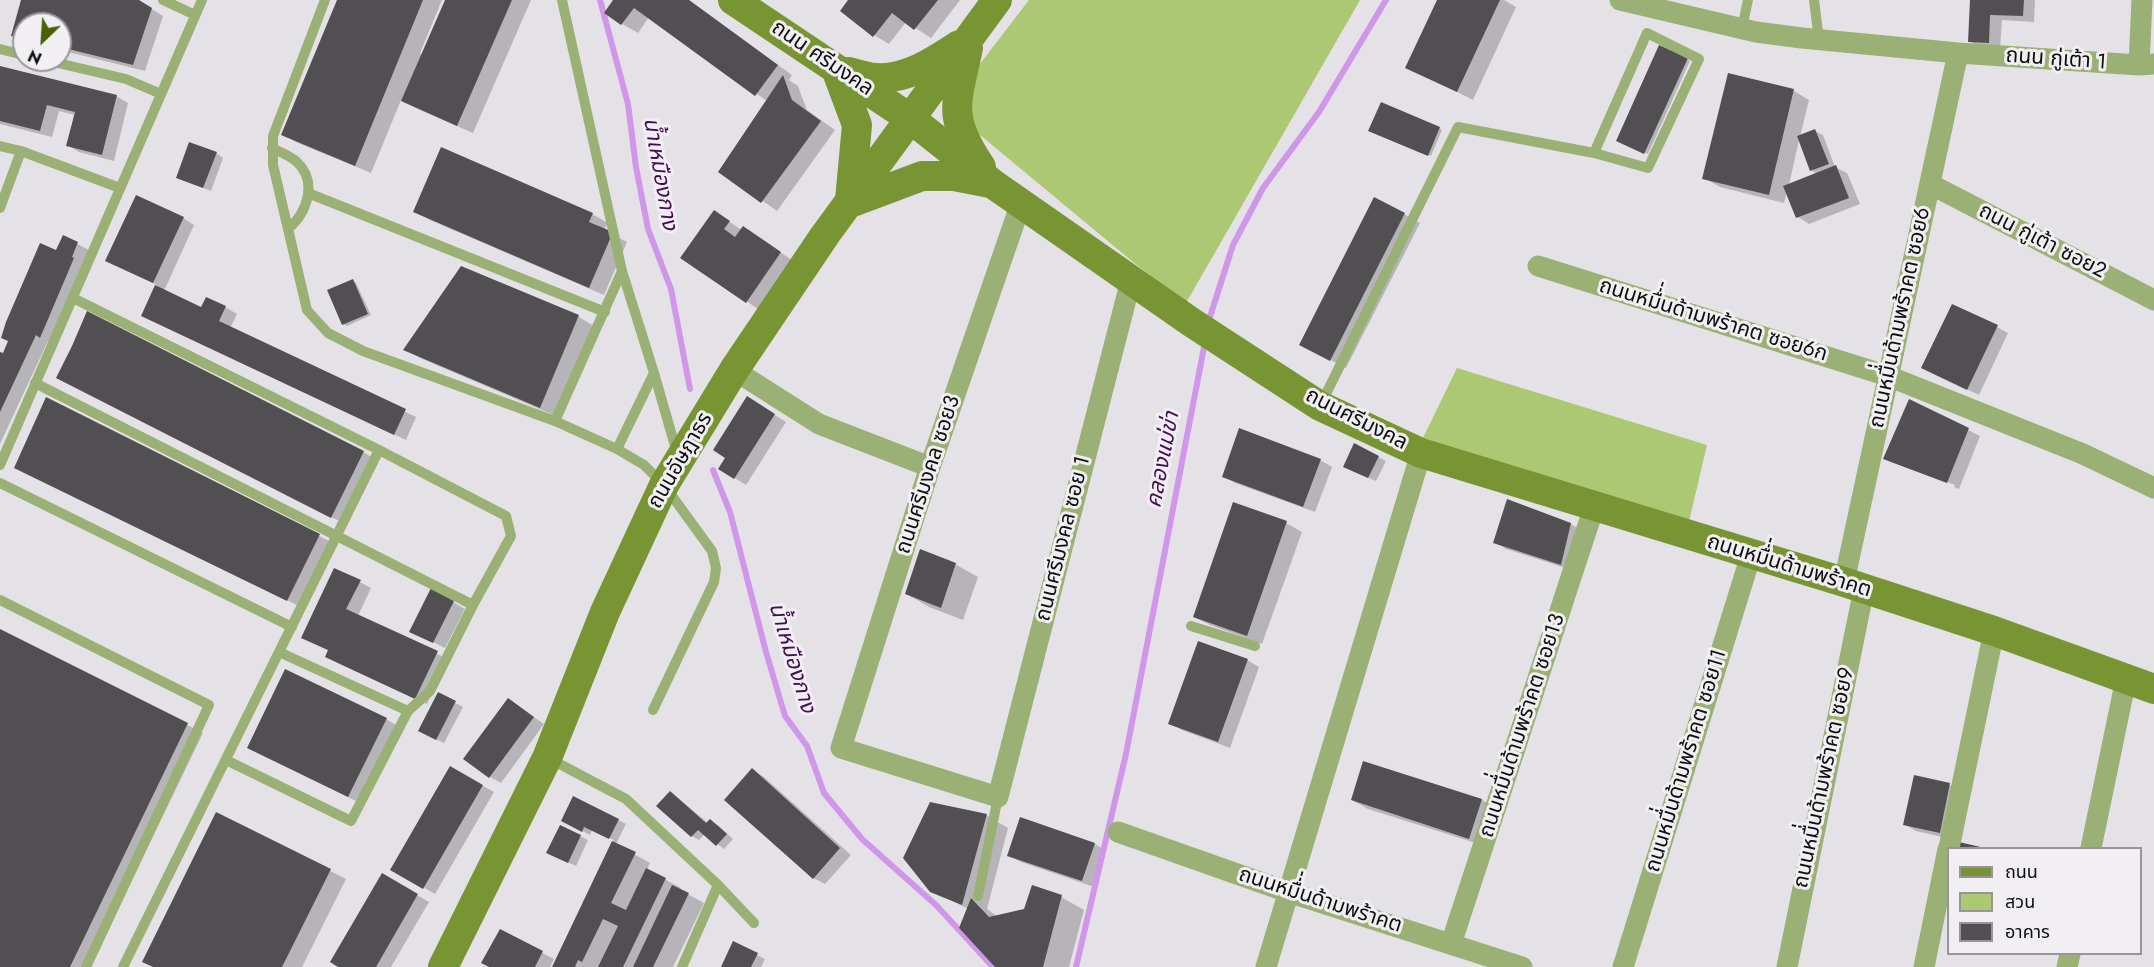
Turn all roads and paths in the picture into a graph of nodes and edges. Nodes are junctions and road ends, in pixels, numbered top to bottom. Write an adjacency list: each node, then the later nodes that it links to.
1 (163, 0): 11 (lane)
2 (202, 0): 11 (lane)
3 (325, 0): 22 (lane)
4 (562, 0): 34 (lane)
5 (733, 0): 18 (street, ถนน ศรีมงคล)
6 (997, 0): 13 (street, ถนนอัษฎาธร)
7 (1620, 0): 12 (street, ถนน กู่เต้า 1)
8 (1748, 0): 12 (lane)
9 (1814, 0): 14 (lane)
10 (2142, 0): 16 (street)
11 (195, 15): 19 (lane)
12 (1742, 28): 14 (street, ถนน กู่เต้า 1)
13 (971, 36): 18 (street); 20 (street, ถนนอัษฎาธร); 25 (street)
14 (1819, 40): 15 (street, ถนน กู่เต้า 1)
15 (1958, 53): 16 (street, ถนน กู่เต้า 1); 26 (street, ถนนหมื่่นด้ามพร้าคต ซอย6)
16 (2146, 64)
17 (72, 67): 19 (lane)
18 (836, 69): 20 (street, ถนน ศรีมงคล); 29 (street)
19 (161, 94): 27 (lane)
20 (911, 118): 25 (street, ถนนศรีมงคล); 29 (street, ถนนอัษฎาธร)
21 (0, 146): 23 (lane)
22 (273, 148): 28 (lane); 32 (lane)
23 (21, 151): 27 (lane); 31 (lane)
24 (1594, 153): 24 (lane); 43 (lane)
25 (993, 184): 29 (street); 30 (street, ถนนศรีมงคล)
26 (1930, 184): 37 (street, ถนน กู่เต้า ซอย2); 41 (street, ถนนหมื่่นด้ามพร้าคต ซอย6)
27 (120, 188): 36 (lane)
28 (308, 193): 32 (lane); 38 (lane)
29 (850, 203): 39 (street, ถนนอัษฎาธร)
30 (1021, 203): 35 (street, ถนนศรีมงคล); 49 (street, ถนนศรีมงคล ซอย3)
31 (0, 208)
32 (288, 229): 44 (lane)
33 (1538, 266): 41 (street, ถนนหมื่่นด้ามพร้าคต ซอย6ก)
34 (622, 271): 38 (lane); 40 (lane)
35 (1131, 280): 43 (street, ถนนศรีมงคล); 70 (street, ถนนศรีมงคล ซอย 1)
36 (73, 298): 42 (lane); 46 (lane)
37 (2154, 300)
38 (605, 312): 44 (lane)
39 (734, 370): 49 (street); 50 (street, ถนนอัษฎาธร)
40 (654, 373): 45 (lane); 50 (lane)
41 (1888, 376): 52 (street, ถนนหมื่่นด้ามพร้าคต ซอย6ก); 56 (street, ถนนหมื่่นด้ามพร้าคต ซอย6)
42 (36, 383): 48 (lane); 54 (lane)
43 (1320, 406): 47 (street, ถนนศรีมงคล)
44 (555, 421): 45 (lane)
45 (617, 449): 50 (lane)
46 (380, 450): 54 (lane); 58 (lane)
47 (1421, 453): 53 (street, ถนนหมื่่นด้ามพร้าคต); 76 (street, ถนนศรีมงคล)
48 (0, 465)
49 (930, 467): 70 (street, ถนนศรีมงคล ซอย3)
50 (671, 473): 66 (lane); 68 (street, ถนนอัษฎาธร)
51 (0, 483): 60 (lane)
52 (2154, 488)
53 (1594, 507): 55 (street, ถนนหมื่่นด้ามพร้าคต); 79 (street, ถนนหมื่่นด้ามพร้าคต ซอย13)
54 (337, 536): 58 (lane); 60 (lane)
55 (1751, 555): 56 (street, ถนนหมื่่นด้ามพร้าคต); 86 (street, ถนนหมื่่นด้ามพร้าคต ซอย11)
56 (1854, 586): 61 (street, ถนนหมื่่นด้ามพร้าคต); 87 (street, ถนนหมื่่นด้ามพร้าคต ซอย9)
57 (0, 600): 80 (lane)
58 (473, 605): 67 (lane)
59 (1191, 626): 62 (lane)
60 (292, 627): 63 (lane)
61 (1994, 631): 64 (street, ถนนหมื่่นด้ามพร้าคต); 72 (street)
62 (1255, 646)
63 (279, 652): 67 (lane); 69 (lane)
64 (2126, 679): 65 (street, ถนนหมื่่นด้ามพร้าคต); 73 (street)
65 (2154, 690)
66 (653, 710)
67 (408, 711): 69 (lane)
68 (547, 758): 75 (lane); 82 (street, ถนนอัษฎาธร)
69 (226, 760): 81 (lane)
70 (998, 797): 77 (lane)
71 (1118, 832): 76 (street, ถนนหมื่่นด้ามพร้าคต)
72 (1949, 847)
73 (2091, 847)
74 (1947, 858): 88 (street)
75 (718, 885): 78 (lane); 83 (lane)
76 (1288, 892): 79 (street, ถนนหมื่่นด้ามพร้าคต); 84 (street, ถนนศรีมงคล)
77 (978, 896)
78 (754, 923)
79 (1451, 944): 85 (street, ถนนหมื่่นด้ามพร้าคต)
80 (86, 967)
81 (123, 967)
82 (443, 967)
83 (682, 967)
84 (1266, 967)
85 (1522, 967)
86 (1623, 967)
87 (1786, 967)
88 (1924, 967)

